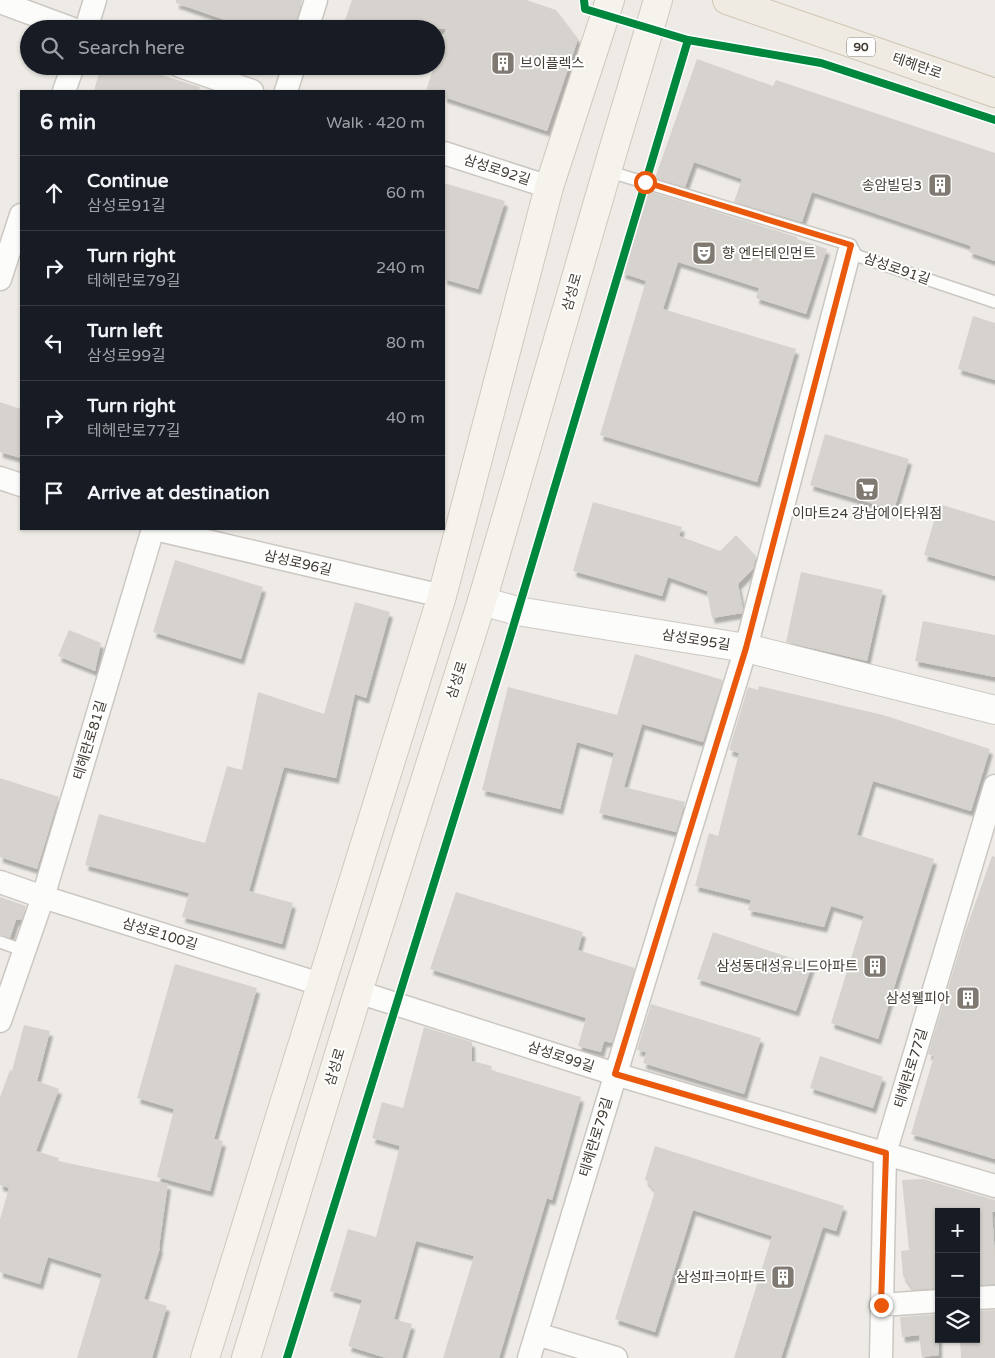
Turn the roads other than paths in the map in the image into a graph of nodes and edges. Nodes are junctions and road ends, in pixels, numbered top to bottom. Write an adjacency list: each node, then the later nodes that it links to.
1 (95, 0): 8 (street)
2 (316, 0): 9 (street)
3 (610, 0): 19 (main road)
4 (658, 0): 18 (main road, 삼성로)
5 (727, 0): 16 (main road, 테헤란로 / 90)
6 (0, 2): 7 (street)
7 (49, 20)
8 (89, 20)
9 (310, 20)
10 (70, 75): 13 (street)
11 (206, 75): 14 (street)
12 (291, 75): 15 (street)
13 (64, 90)
14 (249, 90)
15 (286, 90)
16 (995, 92)
17 (445, 154): 19 (street, 삼성로92길)
18 (607, 171): 22 (lane, 삼성로91길); 30 (main road, 삼성로)
19 (549, 187): 29 (main road)
20 (20, 221): 21 (street)
21 (17, 238): 23 (street)
22 (849, 253): 24 (lane, 삼성로91길); 31 (street, 테헤란로79길)
23 (0, 279)
24 (995, 302)
25 (0, 478): 26 (street)
26 (20, 485)
27 (154, 530): 35 (street, 테헤란로81길)
28 (158, 530): 29 (street, 삼성로96길)
29 (442, 596): 38 (main road)
30 (482, 601): 31 (street, 삼성로95길); 39 (main road, 삼성로)
31 (746, 648): 32 (street, 삼성로95길); 41 (street, 테헤란로79길)
32 (995, 710)
33 (995, 786): 42 (street, 테헤란로77길)
34 (0, 882): 35 (street, 삼성로100길)
35 (43, 897): 37 (street, 테헤란로81길); 38 (street, 삼성로100길)
36 (0, 942): 37 (lane)
37 (24, 951): 40 (street, 테헤란로81길)
38 (320, 984): 49 (main road)
39 (358, 992): 41 (street, 삼성로99길); 50 (main road, 삼성로)
40 (1, 1014)
41 (615, 1074): 42 (street, 삼성로99길); 48 (street, 테헤란로79길)
42 (886, 1153): 43 (street, 삼성로99길); 47 (street, 테헤란로77길)
43 (995, 1186)
44 (995, 1297): 45 (street)
45 (980, 1298)
46 (935, 1301): 47 (street)
47 (881, 1305): 53 (street, 테헤란로77길)
48 (536, 1334): 51 (street, 테헤란로79길); 52 (street)
49 (205, 1358)
50 (246, 1358)
51 (529, 1358)
52 (616, 1358)
53 (881, 1358)

